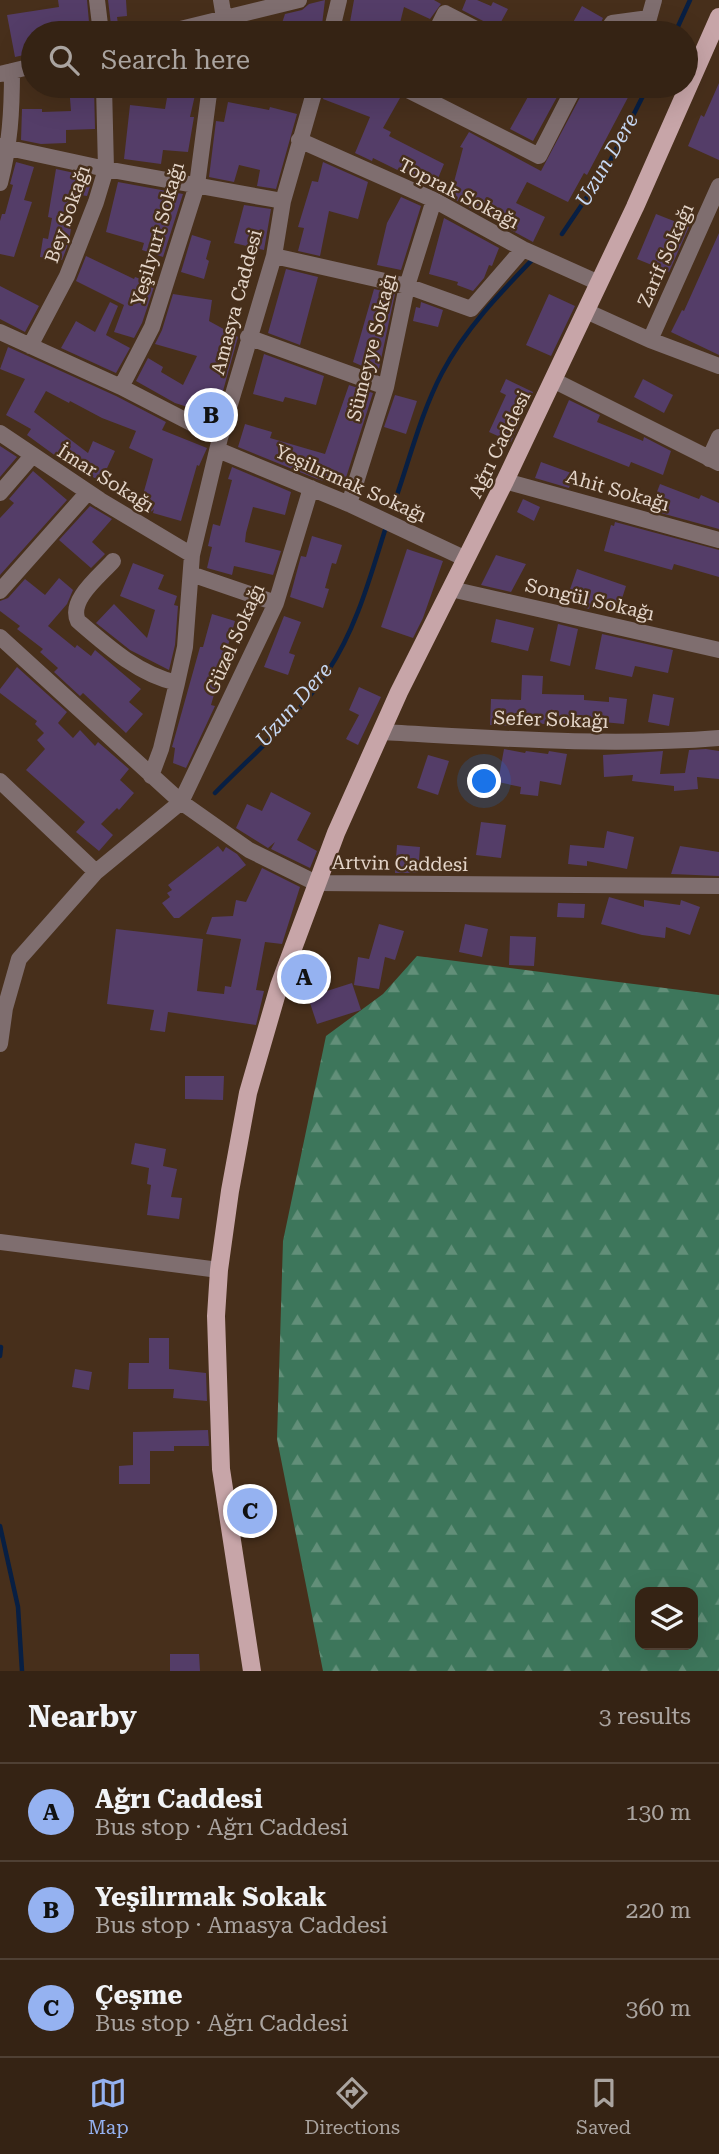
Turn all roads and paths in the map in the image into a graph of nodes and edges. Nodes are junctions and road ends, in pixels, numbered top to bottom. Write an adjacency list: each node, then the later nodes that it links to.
1 (97, 0): 7 (street)
2 (221, 0): 8 (street)
3 (299, 0): 9 (street)
4 (339, 0): 10 (street)
5 (654, 0): 13 (street)
6 (719, 17): 14 (main road, Ağrı Caddesi)
7 (100, 21)
8 (222, 21)
9 (237, 21)
10 (334, 21)
11 (441, 21): 12 (street)
12 (461, 21)
13 (627, 21)
14 (713, 45): 16 (main road, Ağrı Caddesi)
15 (6, 72): 24 (street)
16 (698, 76)
17 (104, 98): 25 (street, Bey Sokağı)
18 (208, 98): 27 (street, Yeşilyurt Sokağı)
19 (312, 98): 23 (street, Amasya Caddesi)
20 (427, 98): 21 (street)
21 (570, 98)
22 (688, 98): 33 (main road, Ağrı Caddesi)
23 (299, 140): 29 (street, Toprak Sokağı); 30 (street, Amasya Caddesi)
24 (5, 147): 25 (street); 26 (street)
25 (106, 169): 27 (street); 39 (street, Bey Sokağı)
26 (0, 183)
27 (197, 185): 30 (street); 42 (street, Yeşilyurt Sokağı)
28 (719, 186): 38 (street, Zarif Sokağı)
29 (434, 200): 31 (street, Toprak Sokağı); 34 (street, Sümeyye Sokağı)
30 (283, 201): 32 (street, Amasya Caddesi)
31 (523, 249): 33 (street, Toprak Sokağı); 34 (street)
32 (274, 256): 34 (street); 37 (street, Amasya Caddesi)
33 (599, 283): 35 (main road, Ağrı Caddesi)
34 (407, 286): 43 (street, Sümeyye Sokağı)
35 (586, 311): 38 (street); 41 (main road, Ağrı Caddesi)
36 (0, 332): 39 (street, Yeşilırmak Sokağı)
37 (248, 337): 43 (street); 46 (street, Amasya Caddesi)
38 (650, 340): 40 (street)
39 (30, 346): 42 (street, Yeşilırmak Sokağı)
40 (719, 366)
41 (553, 380): 48 (street); 49 (main road, Ağrı Caddesi)
42 (121, 387): 46 (street, Yeşilırmak Sokağı)
43 (386, 387): 53 (street, Sümeyye Sokağı)
44 (0, 433): 47 (street, İmar Sokağı)
45 (719, 436): 48 (street)
46 (219, 444): 50 (street, Yeşilırmak Sokağı); 55 (street, Amasya Caddesi)
47 (32, 456): 51 (street, İmar Sokağı); 52 (street)
48 (714, 461)
49 (505, 481): 54 (street, Ahit Sokağı); 56 (main road, Ağrı Caddesi)
50 (310, 488): 53 (street, Yeşilırmak Sokağı); 61 (street, Güzel Sokağı)
51 (88, 492): 55 (street, İmar Sokağı); 60 (street)
52 (0, 493)
53 (349, 504): 56 (street, Yeşilırmak Sokağı)
54 (719, 540)
55 (192, 555): 58 (street, Amasya Caddesi)
56 (466, 559): 59 (main road, Ağrı Caddesi)
57 (113, 561): 64 (street)
58 (191, 574): 61 (street); 64 (street, Amasya Caddesi)
59 (451, 589): 63 (street, Songül Sokağı); 65 (main road, Ağrı Caddesi)
60 (0, 591)
61 (276, 603): 69 (street, Güzel Sokağı)
62 (0, 637): 67 (street, Artvin Caddesi)
63 (719, 650)
64 (177, 683): 67 (street, Amasya Caddesi)
65 (381, 732): 66 (street, Sefer Sokağı); 71 (main road, Ağrı Caddesi)
66 (719, 738)
67 (152, 776): 69 (street, Artvin Caddesi)
68 (0, 781): 70 (street)
69 (181, 802): 70 (street); 71 (street, Artvin Caddesi)
70 (96, 872): 73 (street)
71 (316, 883): 72 (street, Artvin Caddesi); 75 (main road, Ağrı Caddesi)
72 (719, 887)
73 (0, 1044)
74 (0, 1241): 75 (street)
75 (219, 1270): 76 (main road, Ağrı Caddesi)
76 (252, 1671)

